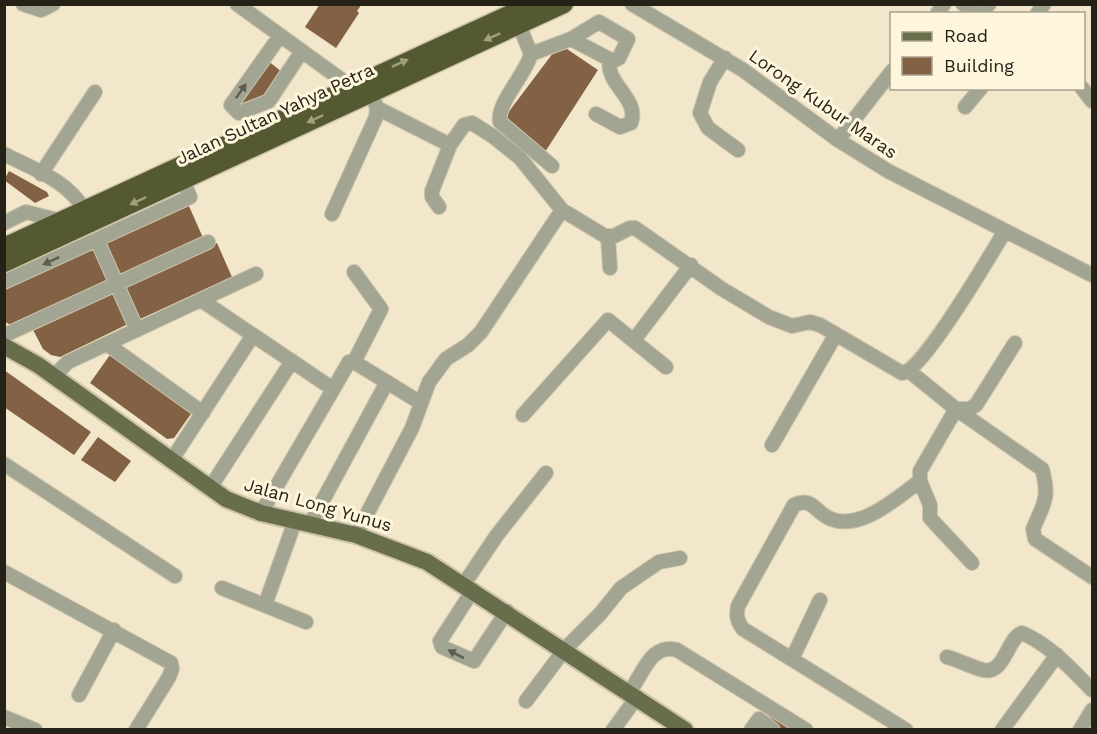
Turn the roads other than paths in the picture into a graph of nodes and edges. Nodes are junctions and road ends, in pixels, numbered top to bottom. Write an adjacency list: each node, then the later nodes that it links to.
1 (23, 4): 2 (street)
2 (53, 4)
3 (237, 4): 7 (street)
4 (564, 4): 6 (highway, Jalan Sultan Yahya Petra)
5 (632, 4): 11 (street, Lorong Kubur Maras)
6 (522, 11): 10 (street); 14 (highway, Jalan Sultan Yahya Petra, one-way to 6); 17 (highway, Jalan Sultan Yahya Petra, one-way to 17)
7 (280, 36): 9 (street); 9 (street, one-way to 7)
8 (571, 39): 10 (street); 12 (street); 12 (street)
9 (302, 51): 14 (street)
10 (531, 54): 24 (street)
11 (725, 58): 20 (street, Lorong Kubur Maras); 22 (street)
12 (610, 59): 19 (street)
13 (890, 72): 20 (street)
14 (350, 87): 28 (highway, Jalan Sultan Yahya Petra)
15 (979, 90): 18 (street)
16 (95, 92): 25 (street)
17 (374, 101): 21 (street); 26 (highway, Jalan Sultan Yahya Petra, one-way to 26); 30 (street)
18 (965, 107)
19 (596, 114)
20 (838, 140): 33 (street, Lorong Kubur Maras)
21 (450, 145): 27 (street); 29 (street)
22 (738, 150)
23 (4, 154): 25 (street)
24 (552, 166)
25 (41, 174): 28 (street)
26 (183, 180): 35 (street); 38 (highway, Jalan Sultan Yahya Petra, one-way to 38)
27 (439, 207)
28 (84, 210): 31 (highway, Jalan Sultan Yahya Petra)
29 (562, 210): 34 (street); 63 (street)
30 (332, 214)
31 (61, 221): 32 (street); 37 (highway, Jalan Sultan Yahya Petra)
32 (4, 223)
33 (1005, 231): 43 (street, Lorong Kubur Maras); 59 (street)
34 (608, 237): 39 (street); 40 (street)
35 (97, 240): 44 (street, one-way to 44); 45 (street)
36 (208, 242): 45 (street)
37 (4, 247)
38 (5, 263)
39 (692, 265): 49 (street); 51 (street)
40 (610, 268)
41 (354, 272): 56 (street)
42 (256, 274): 46 (street)
43 (1092, 275)
44 (4, 282)
45 (117, 285): 47 (street); 48 (street)
46 (201, 300): 47 (street); 50 (street)
47 (137, 330): 53 (street)
48 (5, 334): 57 (main road, Jalan Long Yunus)
49 (836, 334): 59 (street); 67 (street)
50 (253, 335): 55 (street); 65 (street)
51 (634, 340): 58 (street); 66 (street)
52 (1015, 343): 64 (street)
53 (107, 344): 60 (street); 65 (street)
54 (4, 346): 57 (main road, Jalan Long Yunus)
55 (292, 361): 62 (street); 72 (street)
56 (354, 362): 61 (street); 62 (street)
57 (38, 365): 60 (main road, Jalan Long Yunus)
58 (666, 367)
59 (909, 371): 64 (street)
60 (53, 377): 68 (main road, Jalan Long Yunus)
61 (387, 382): 63 (street); 74 (street)
62 (333, 389): 73 (street)
63 (421, 403): 75 (street)
64 (956, 409): 71 (street); 80 (street)
65 (203, 412): 68 (street)
66 (523, 415)
67 (772, 445)
68 (171, 461): 72 (main road, Jalan Long Yunus)
69 (4, 464): 79 (street)
70 (546, 473): 81 (street)
71 (920, 481): 77 (street); 91 (street)
72 (210, 488): 73 (main road, Jalan Long Yunus)
73 (261, 513): 74 (main road, Jalan Long Yunus)
74 (302, 522): 75 (main road, Jalan Long Yunus); 84 (street)
75 (356, 535): 81 (main road, Jalan Long Yunus)
76 (680, 558): 88 (street)
77 (972, 563)
78 (4, 572): 87 (street)
79 (176, 576)
80 (1092, 577)
81 (468, 587): 85 (main road, Jalan Long Yunus); 85 (street, one-way to 81)
82 (222, 588): 84 (street)
83 (820, 600): 91 (street)
84 (265, 605): 86 (street)
85 (507, 611): 88 (main road, Jalan Long Yunus)
86 (306, 622)
87 (114, 630): 94 (street); 99 (street)
88 (565, 649): 93 (main road, Jalan Long Yunus); 95 (street)
89 (1057, 655): 90 (street); 92 (street); 106 (street)
90 (947, 657)
91 (792, 659): 105 (street)
92 (1092, 690)
93 (634, 694): 100 (street); 101 (main road, Jalan Long Yunus); 104 (street)
94 (79, 695)
95 (526, 701)
96 (1092, 710): 107 (street)
97 (4, 717): 98 (street)
98 (35, 729)
99 (136, 729)
100 (613, 729)
101 (685, 729)
102 (751, 729): 103 (street)
103 (773, 729)
104 (806, 729)
105 (906, 729)
106 (1002, 729)
107 (1080, 729)

